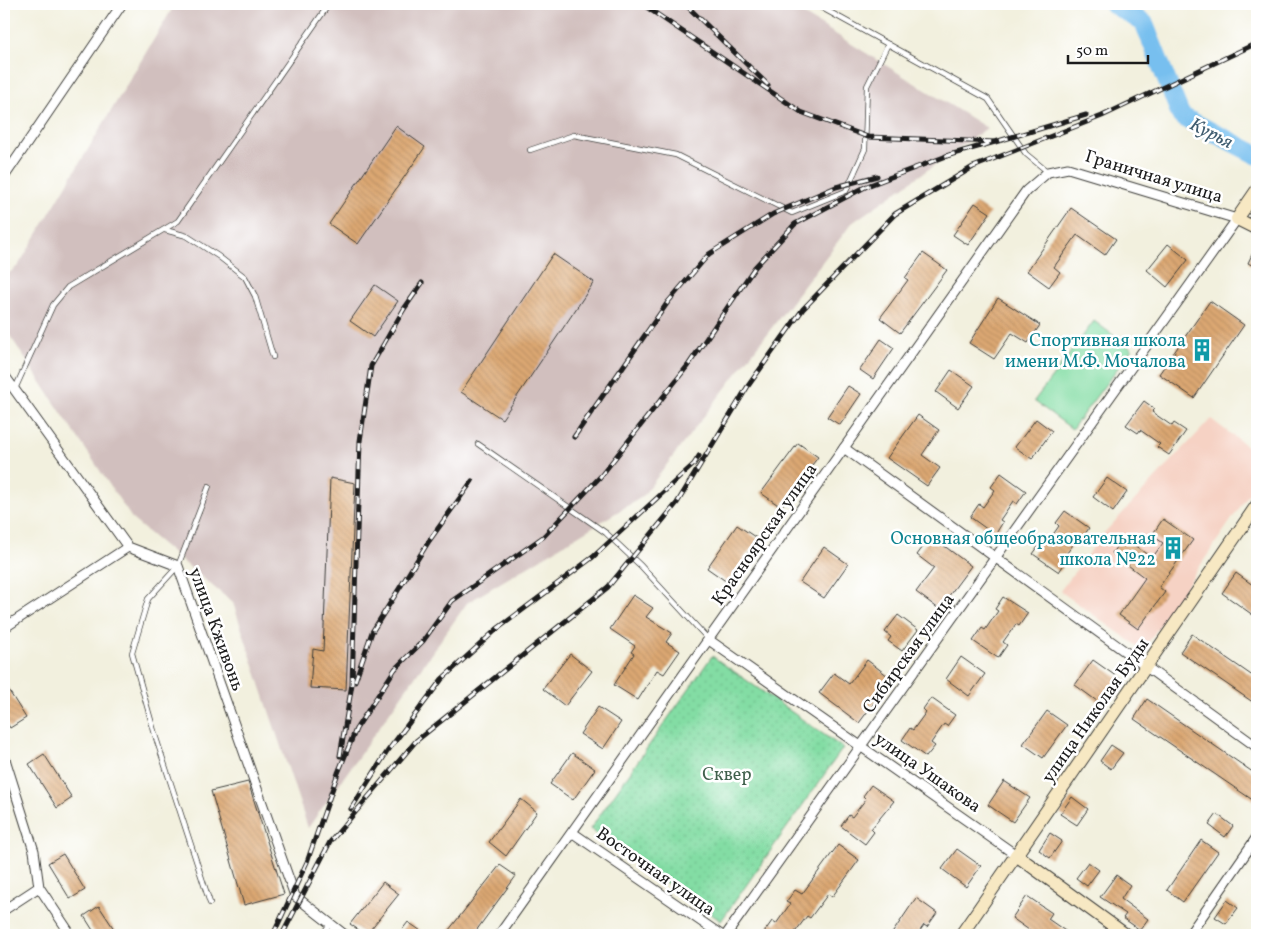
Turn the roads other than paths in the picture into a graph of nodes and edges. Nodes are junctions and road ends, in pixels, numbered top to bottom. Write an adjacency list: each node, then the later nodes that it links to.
1 (122, 4): 8 (street)
2 (329, 4): 12 (lane)
3 (815, 4): 4 (lane)
4 (888, 44): 5 (lane); 7 (lane)
5 (530, 150)
6 (1068, 168): 7 (street, Красноярская улица); 10 (street, Граничная улица)
7 (1048, 172): 17 (street, Красноярская улица)
8 (4, 177)
9 (1257, 190): 10 (street)
10 (1237, 219): 11 (street, Граничная улица); 21 (street, Сибирская улица)
11 (1257, 229)
12 (165, 230): 13 (lane); 15 (lane)
13 (273, 357)
14 (4, 375): 15 (street)
15 (15, 391): 20 (street)
16 (478, 444): 24 (lane)
17 (844, 448): 21 (street); 24 (street, Красноярская улица)
18 (209, 486): 22 (lane)
19 (1257, 505): 25 (street, улица Николая Буды)
20 (128, 547): 22 (street, улица Кживонь); 23 (street)
21 (996, 559): 25 (street); 26 (street, Сибирская улица)
22 (178, 566): 33 (lane); 35 (street, улица Кживонь)
23 (4, 628)
24 (709, 640): 26 (street, улица Ушакова); 29 (street, Красноярская улица)
25 (1145, 668): 27 (street); 31 (street, улица Николая Буды)
26 (861, 746): 31 (street, улица Ушакова); 41 (street, Сибирская улица)
27 (1257, 747)
28 (4, 758): 32 (street)
29 (573, 833): 39 (street, Красноярская улица); 40 (street, Восточная улица)
30 (1257, 837): 44 (street)
31 (1016, 855): 42 (street, улица Николая Буды); 43 (street, улица Ушакова)
32 (39, 887): 34 (street); 36 (street)
33 (210, 903)
34 (4, 910)
35 (330, 924): 37 (lane); 38 (street)
36 (71, 935)
37 (322, 935)
38 (344, 935)
39 (499, 935)
40 (721, 935)
41 (726, 935)
42 (961, 935)
43 (1126, 935)
44 (1189, 935)

